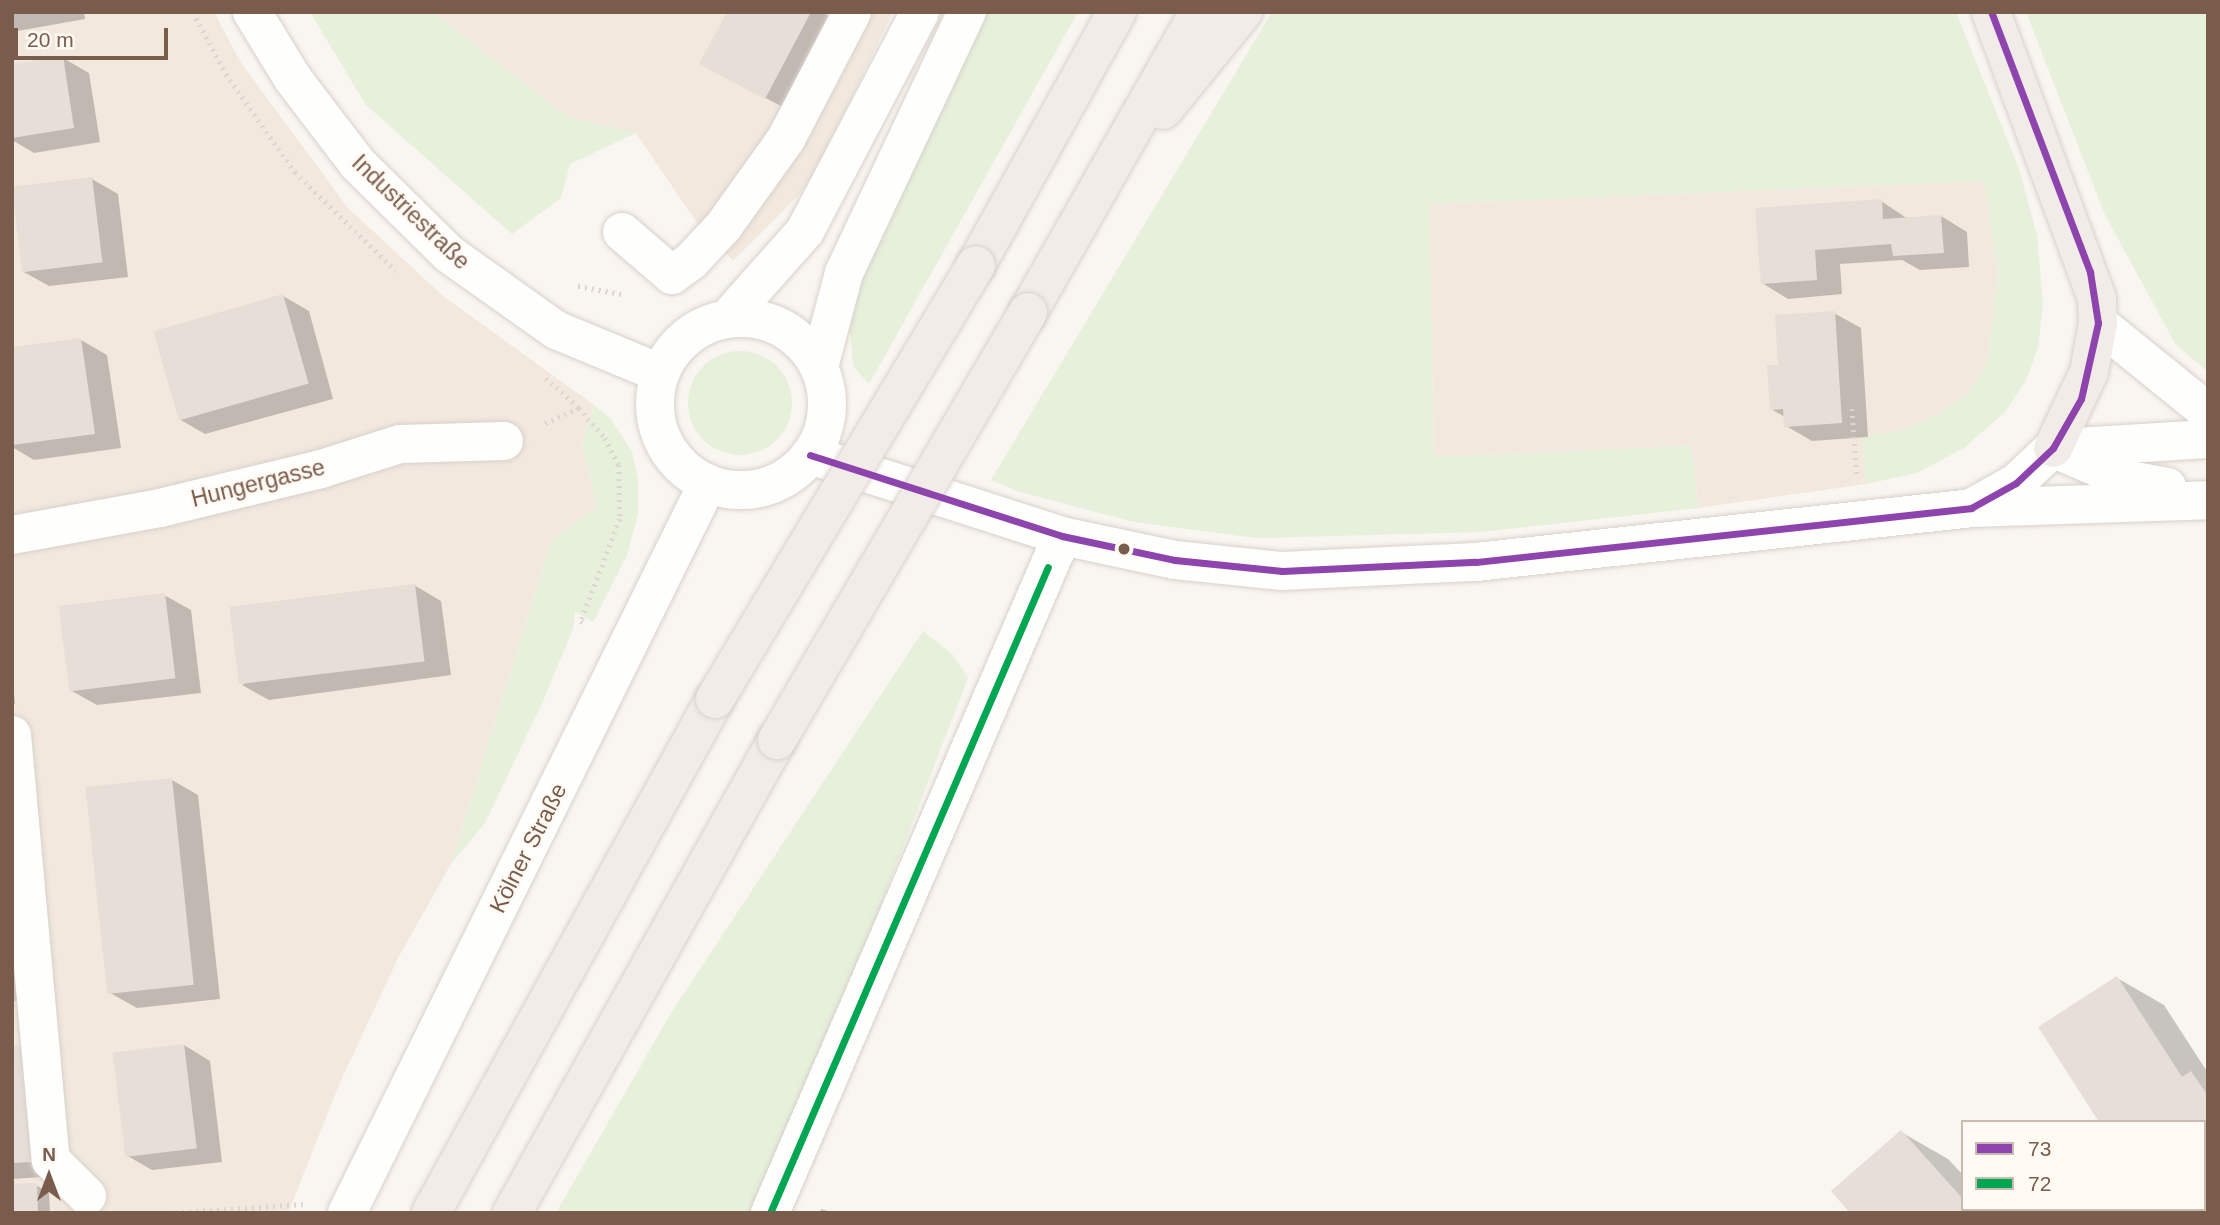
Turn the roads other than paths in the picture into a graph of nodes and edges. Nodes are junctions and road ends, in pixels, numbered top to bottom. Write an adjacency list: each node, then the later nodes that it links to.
1 (251, 12): 14 (street, Industriestraße)
2 (852, 12): 10 (street)
3 (920, 12): 11 (street)
4 (967, 12): 13 (street)
5 (1117, 12): 28 (highway, bridge)
6 (1199, 12): 9 (highway)
7 (1243, 12): 9 (highway)
8 (1991, 12): 12 (highway)
9 (1106, 179): 29 (highway, bridge)
10 (622, 232)
11 (727, 318): 13 (street); 14 (street)
12 (2098, 323): 15 (street); 18 (highway)
13 (819, 367): 19 (street)
14 (660, 373): 20 (street)
15 (2208, 412)
16 (2208, 439): 18 (street)
17 (504, 441): 23 (street, Hungergasse)
18 (2053, 448): 21 (street); 22 (street)
19 (810, 455): 20 (street); 24 (street)
20 (708, 483): 27 (street, Kölner Straße)
21 (2208, 498): 22 (street)
22 (1971, 508): 24 (street)
23 (12, 535)
24 (1062, 536): 30 (street)
25 (12, 735): 26 (street)
26 (87, 1196)
27 (350, 1207)
28 (431, 1213)
29 (512, 1213)
30 (770, 1213)

